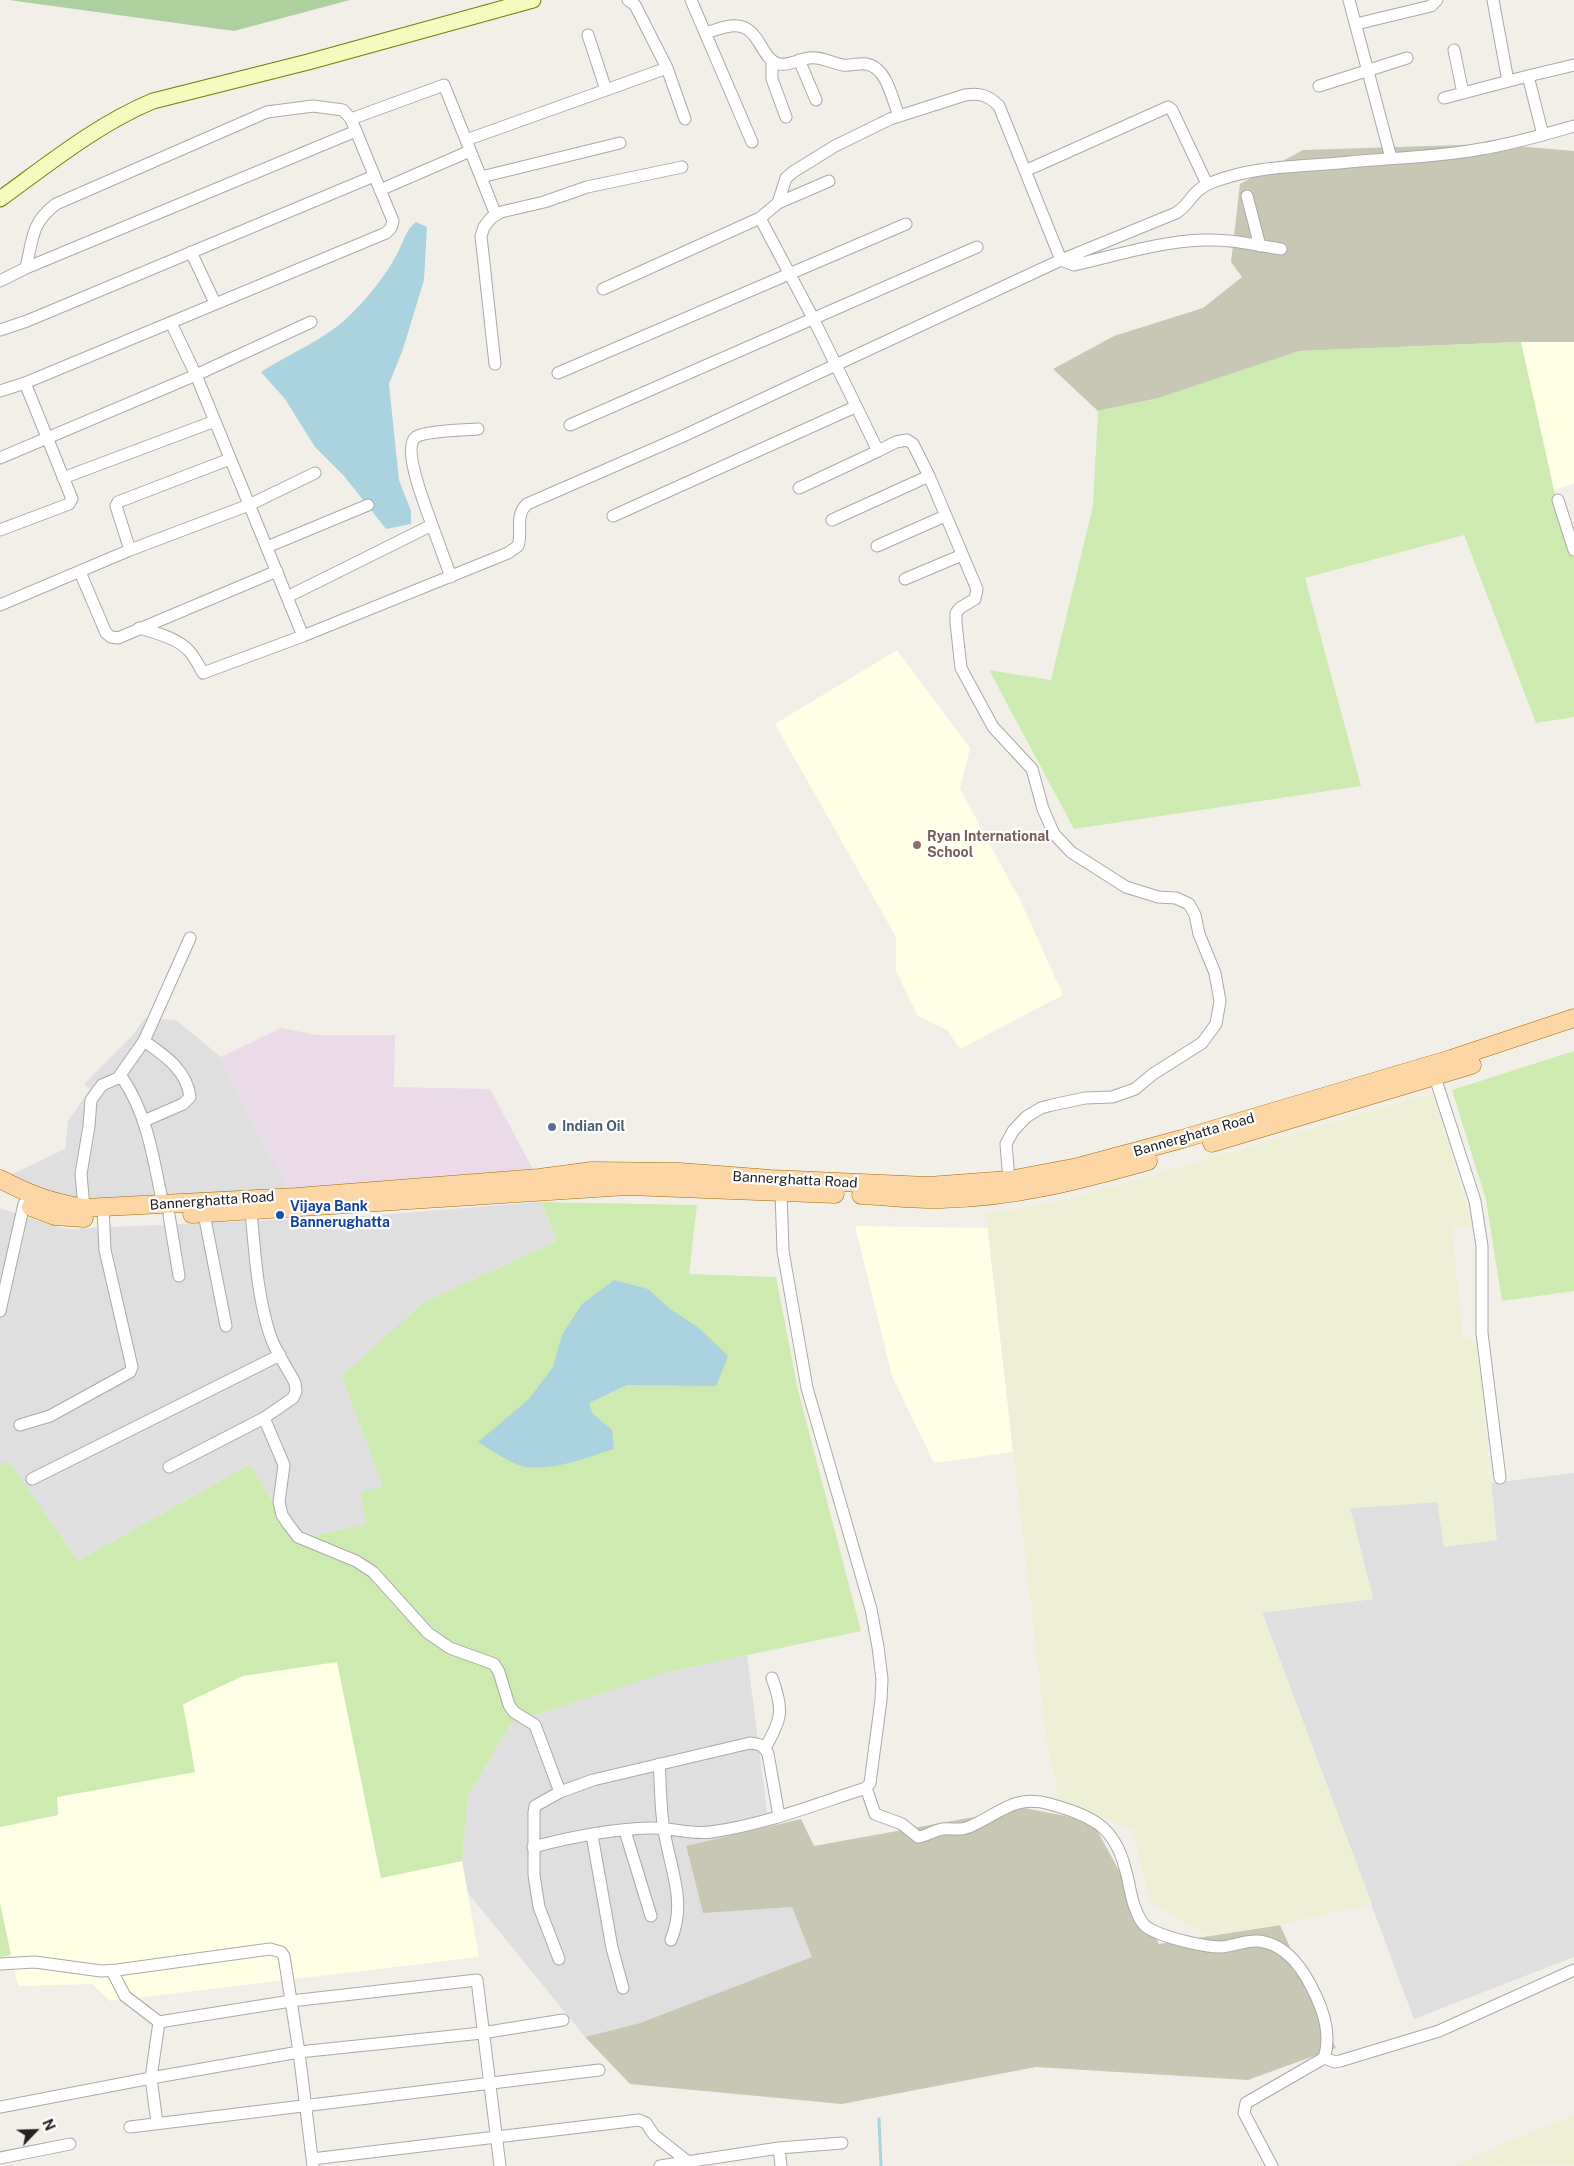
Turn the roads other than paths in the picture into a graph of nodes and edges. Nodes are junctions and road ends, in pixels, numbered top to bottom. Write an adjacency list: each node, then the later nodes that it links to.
1 (533, 0): 43 (main road)
2 (628, 0): 15 (street)
3 (691, 0): 8 (street)
4 (1349, 0): 7 (street)
5 (1437, 0): 7 (street)
6 (1493, 0): 18 (street)
7 (1356, 24): 16 (street)
8 (705, 33): 13 (street); 31 (street)
9 (588, 35): 20 (street)
10 (1454, 50): 21 (street)
11 (1407, 58): 16 (street)
12 (799, 60): 13 (street); 23 (street); 24 (street)
13 (772, 61): 25 (street)
14 (1574, 65): 17 (street)
15 (667, 68): 20 (street); 26 (street)
16 (1368, 71): 19 (street); 34 (street)
17 (1528, 76): 18 (street); 30 (street)
18 (1508, 81): 21 (street)
19 (1319, 86)
20 (606, 90): 33 (street)
21 (1463, 93): 22 (street)
22 (1444, 98)
23 (816, 100)
24 (899, 116): 36 (street); 44 (street)
25 (786, 117)
26 (684, 119)
27 (351, 120): 29 (street); 33 (street); 53 (street)
28 (1574, 126): 30 (street)
29 (356, 131): 37 (street); 53 (street)
30 (1544, 135): 34 (street)
31 (752, 142)
32 (620, 143): 38 (street)
33 (468, 146): 38 (street); 41 (street)
34 (1391, 158): 40 (street)
35 (682, 167): 45 (street)
36 (1025, 171): 40 (street); 52 (street)
37 (374, 176): 41 (street); 51 (street)
38 (481, 177): 45 (street)
39 (829, 181): 44 (street)
40 (1207, 184): 52 (street)
41 (380, 190): 57 (street)
42 (1247, 196): 48 (street)
43 (0, 198)
44 (778, 203): 46 (street)
45 (496, 215): 62 (street)
46 (760, 218): 54 (street); 56 (street)
47 (906, 224): 54 (street)
48 (1260, 246): 50 (street); 52 (street)
49 (977, 247): 58 (street)
50 (1281, 249)
51 (191, 252): 57 (street); 61 (street)
52 (1061, 260): 63 (street)
53 (26, 268): 55 (street)
54 (789, 272): 58 (street); 64 (street)
55 (0, 281)
56 (603, 289)
57 (216, 303): 60 (street)
58 (812, 318): 63 (street); 70 (street)
59 (311, 322): 65 (street)
60 (172, 323): 65 (street); 66 (street)
61 (0, 330)
62 (495, 364)
63 (834, 366): 68 (street); 95 (street)
64 (558, 373)
65 (196, 375): 69 (street); 72 (street)
66 (25, 384): 67 (street); 72 (street)
67 (0, 391)
68 (855, 407): 73 (street); 83 (street)
69 (215, 421): 75 (street); 78 (street)
70 (570, 426)
71 (478, 429): 86 (street)
72 (47, 440): 74 (street); 78 (street)
73 (878, 451): 77 (street); 79 (street)
74 (0, 458)
75 (230, 459): 81 (street); 90 (street)
76 (315, 472): 81 (street)
77 (928, 476): 84 (street); 85 (street)
78 (63, 478): 87 (street)
79 (798, 488)
80 (1558, 500): 91 (street)
81 (249, 505): 89 (street); 90 (street)
82 (368, 505): 89 (street)
83 (613, 516)
84 (945, 516): 88 (street); 92 (street)
85 (832, 520)
86 (432, 525): 95 (street); 97 (street)
87 (0, 530)
88 (877, 546)
89 (267, 547): 93 (street)
90 (130, 550): 94 (street)
91 (1574, 550)
92 (962, 555): 96 (street); 109 (street)
93 (277, 571): 97 (street); 99 (street)
94 (80, 572): 98 (street); 99 (street)
95 (451, 576): 100 (street)
96 (905, 579)
97 (287, 597): 100 (street)
98 (0, 605)
99 (139, 628): 100 (street)
100 (303, 636)
101 (190, 938): 104 (street)
102 (1574, 1018): 105 (main road, Bannerghatta Road)
103 (1574, 1030): 105 (main road, Bannerghatta Road)
104 (144, 1041): 106 (street); 107 (street)
105 (1433, 1071): 109 (main road, Bannerghatta Road); 112 (main road, Bannerghatta Road); 126 (street)
106 (118, 1078): 107 (street); 114 (street)
107 (144, 1121): 115 (street)
108 (0, 1179): 114 (main road, Bannerghatta Road)
109 (1009, 1180): 111 (main road, Bannerghatta Road)
110 (0, 1192): 113 (main road, Bannerghatta Road)
111 (442, 1192): 112 (main road, Bannerghatta Road); 115 (main road, Bannerghatta Road); 116 (main road, Bannerghatta Road)
112 (781, 1192): 131 (street)
113 (24, 1204): 117 (main road, Bannerghatta Road); 120 (street)
114 (84, 1208): 117 (main road, Bannerghatta Road)
115 (166, 1210): 117 (main road, Bannerghatta Road); 118 (main road, Bannerghatta Road); 119 (street)
116 (251, 1212): 118 (main road, Bannerghatta Road); 122 (street)
117 (103, 1213): 124 (street)
118 (204, 1214): 121 (street)
119 (179, 1276)
120 (0, 1311)
121 (226, 1326)
122 (280, 1355): 123 (street); 127 (street)
123 (264, 1418): 125 (street); 132 (street)
124 (20, 1425)
125 (169, 1467)
126 (1500, 1478)
127 (32, 1479)
128 (772, 1678): 129 (street)
129 (765, 1748): 130 (street); 133 (street)
130 (659, 1764): 132 (street); 134 (street)
131 (866, 1788): 133 (street); 150 (street)
132 (560, 1792): 137 (street)
133 (779, 1816): 134 (street)
134 (664, 1828): 135 (street); 139 (street)
135 (625, 1831): 136 (street); 138 (street)
136 (592, 1835): 137 (street); 144 (street)
137 (533, 1847): 140 (street)
138 (651, 1916)
139 (671, 1940)
140 (559, 1958)
141 (0, 1964): 143 (street)
142 (1574, 1970): 150 (street)
143 (112, 1971): 145 (street); 147 (street)
144 (623, 1988)
145 (291, 2002): 147 (street); 148 (street); 149 (street)
146 (563, 2020): 148 (street)
147 (158, 2022): 152 (street)
148 (482, 2033): 149 (street); 153 (street)
149 (299, 2052): 152 (street); 154 (street)
150 (1324, 2058): 168 (street)
151 (599, 2070): 153 (street)
152 (151, 2078): 155 (street); 156 (street)
153 (489, 2084): 154 (street); 158 (street)
154 (305, 2105): 156 (street); 164 (street)
155 (0, 2107)
156 (157, 2123): 157 (street)
157 (130, 2127)
158 (497, 2136): 163 (street); 164 (street); 165 (street)
159 (842, 2143): 161 (street)
160 (70, 2144): 162 (street)
161 (779, 2148): 163 (street); 167 (street)
162 (0, 2158)
163 (687, 2161): 166 (street)
164 (312, 2162)
165 (500, 2166)
166 (660, 2166)
167 (781, 2166)
168 (1272, 2166)

